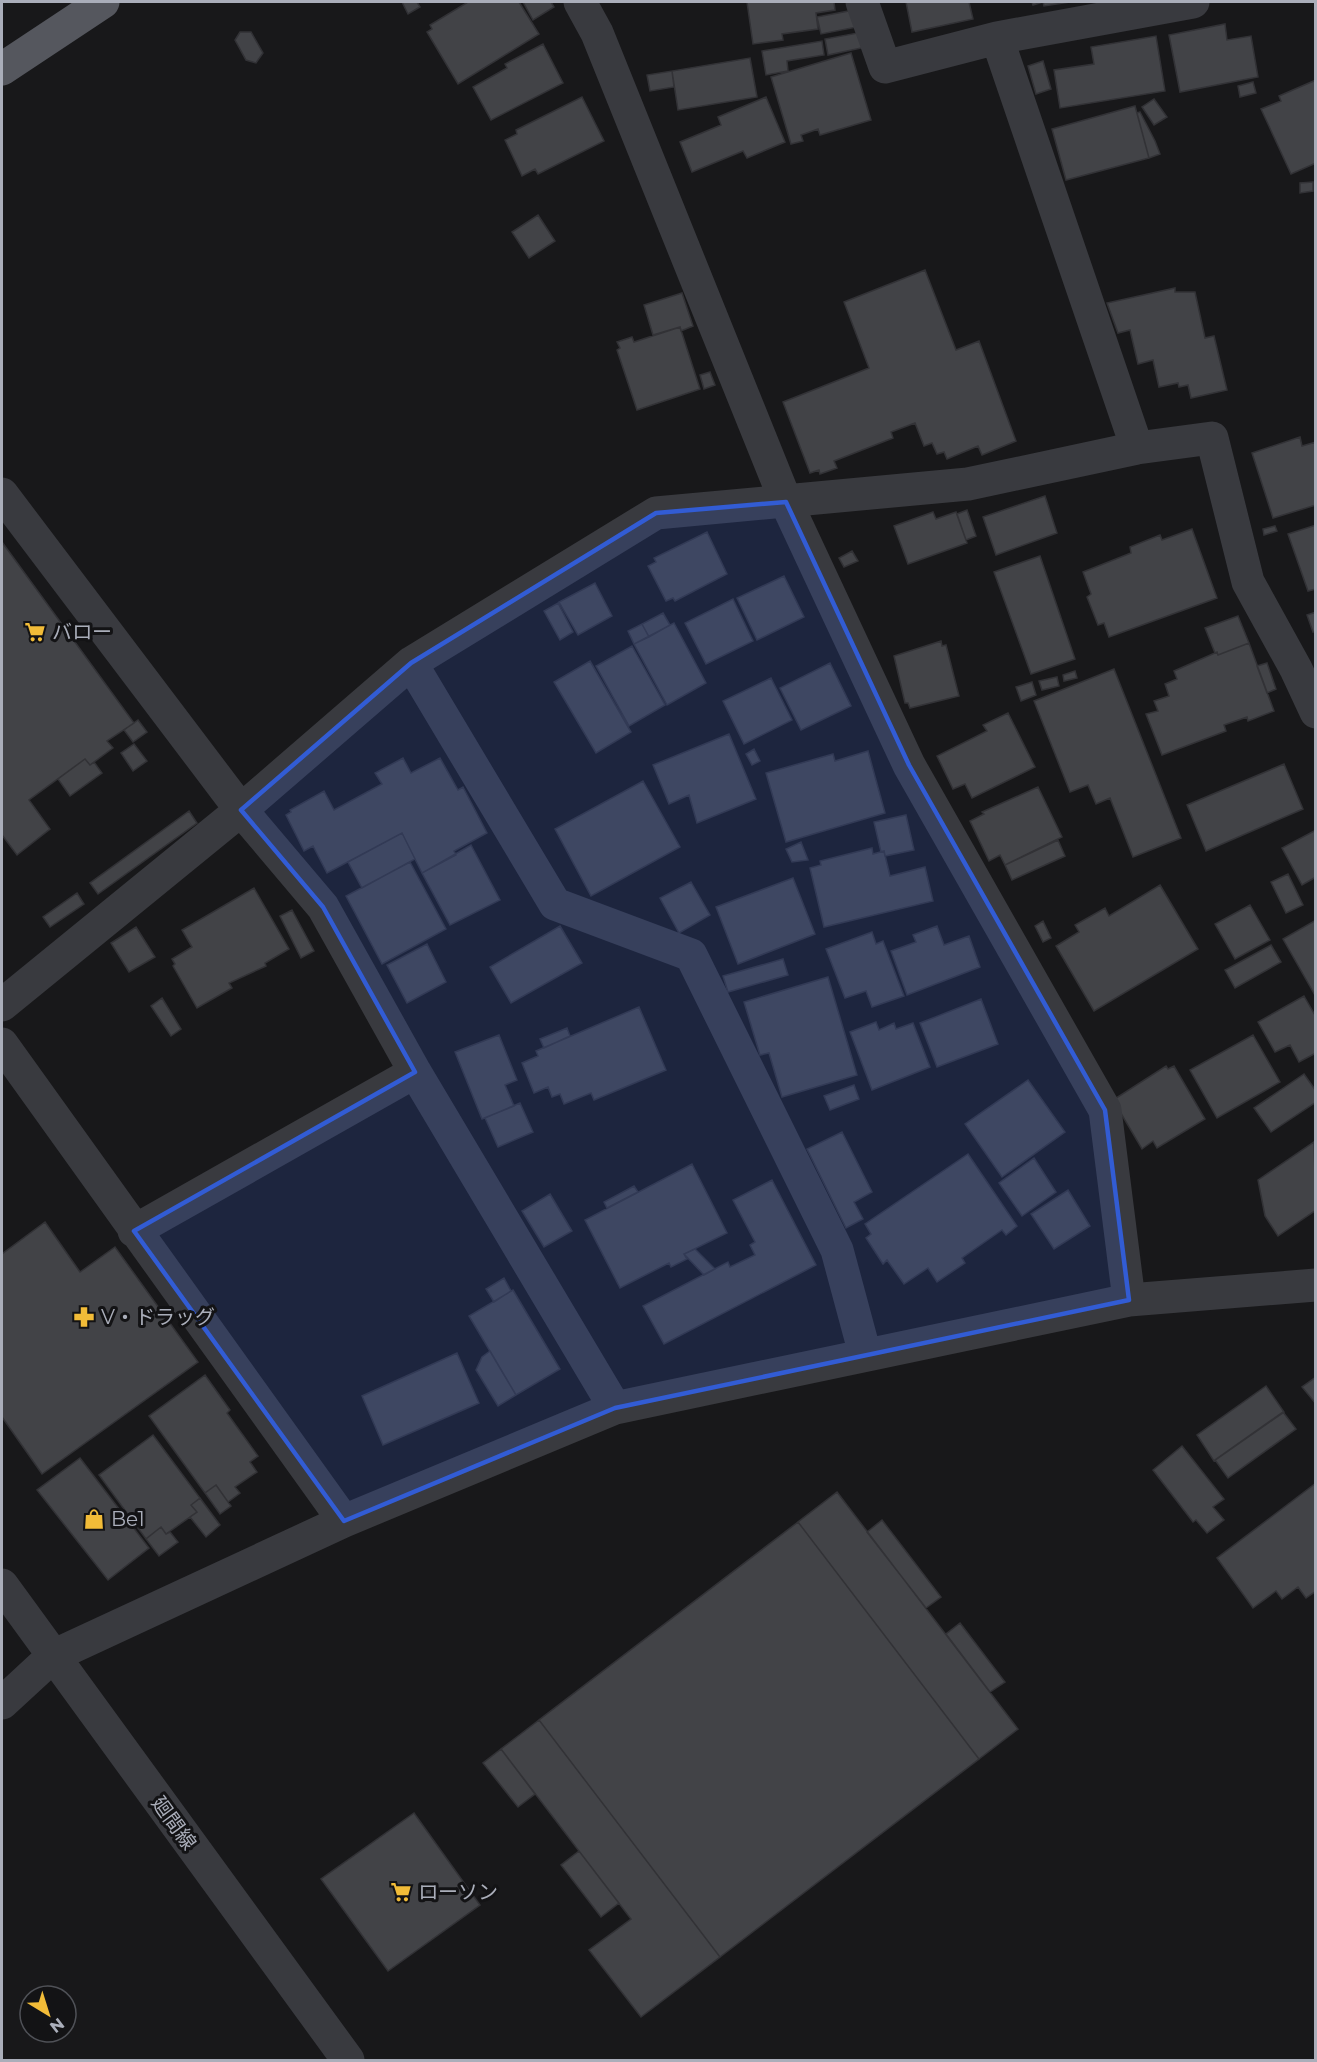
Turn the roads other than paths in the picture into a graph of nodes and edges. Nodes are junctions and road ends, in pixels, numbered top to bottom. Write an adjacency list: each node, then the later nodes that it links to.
1 (103, 2): 6 (main road)
2 (580, 2): 9 (street)
3 (862, 2): 5 (street)
4 (1193, 2): 5 (street)
5 (997, 38): 7 (street)
6 (2, 69)
7 (1137, 448): 9 (street); 11 (street)
8 (2, 494): 13 (street)
9 (786, 502): 10 (street); 19 (street)
10 (411, 663): 13 (street); 21 (street)
11 (1306, 666): 12 (street)
12 (1316, 712)
13 (241, 810): 14 (street); 16 (street)
14 (2, 1005)
15 (2, 1044): 17 (street)
16 (415, 1072): 17 (street); 22 (street)
17 (134, 1231): 23 (street)
18 (1305, 1285): 19 (street); 20 (street)
19 (1129, 1300): 21 (street)
20 (1316, 1309)
21 (865, 1354): 22 (street)
22 (615, 1408): 23 (street)
23 (344, 1521): 25 (street)
24 (2, 1585): 25 (street, 廻間線)
25 (53, 1656): 26 (street); 27 (street, 廻間線)
26 (2, 1702)
27 (348, 2061)

